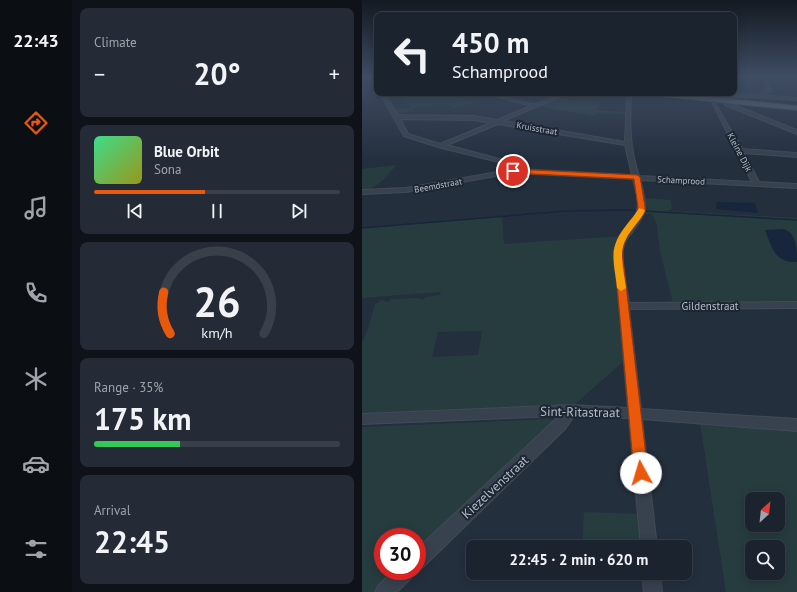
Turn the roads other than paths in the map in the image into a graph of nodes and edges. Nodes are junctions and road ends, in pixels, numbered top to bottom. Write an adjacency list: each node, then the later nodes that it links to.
1 (389, 105): 10 (street)
2 (531, 105): 8 (street)
3 (539, 105): 8 (street)
4 (629, 105): 13 (street)
5 (715, 105): 15 (street, Kleine Dijk)
6 (729, 105): 12 (street)
7 (763, 105): 9 (main road)
8 (536, 106): 11 (street)
9 (797, 108)
10 (397, 118): 11 (street, Kruisstraat); 14 (street)
11 (499, 122): 13 (street, Kruisstraat); 14 (street)
12 (797, 132)
13 (628, 144): 18 (street)
14 (440, 146): 17 (street)
15 (740, 151): 16 (street); 19 (street, Kleine Dijk)
16 (797, 156)
17 (513, 171): 18 (street, Schamprood); 21 (street, Beemdstraat)
18 (637, 177): 19 (street, Schamprood); 22 (street)
19 (757, 184): 20 (street, Schamprood)
20 (797, 186)
21 (362, 192)
22 (624, 306): 23 (street, Gildenstraat); 25 (street)
23 (797, 306)
24 (571, 410): 25 (street, Sint-Ritastraat); 26 (street, Sint-Ritastraat); 29 (street, Kiezelvenstraat)
25 (635, 414): 27 (street, Sint-Ritastraat); 28 (street)
26 (362, 419)
27 (797, 425)
28 (648, 540)
29 (426, 552)
30 (397, 580): 32 (street)
31 (652, 580): 33 (street)
32 (384, 592)
33 (653, 592)

